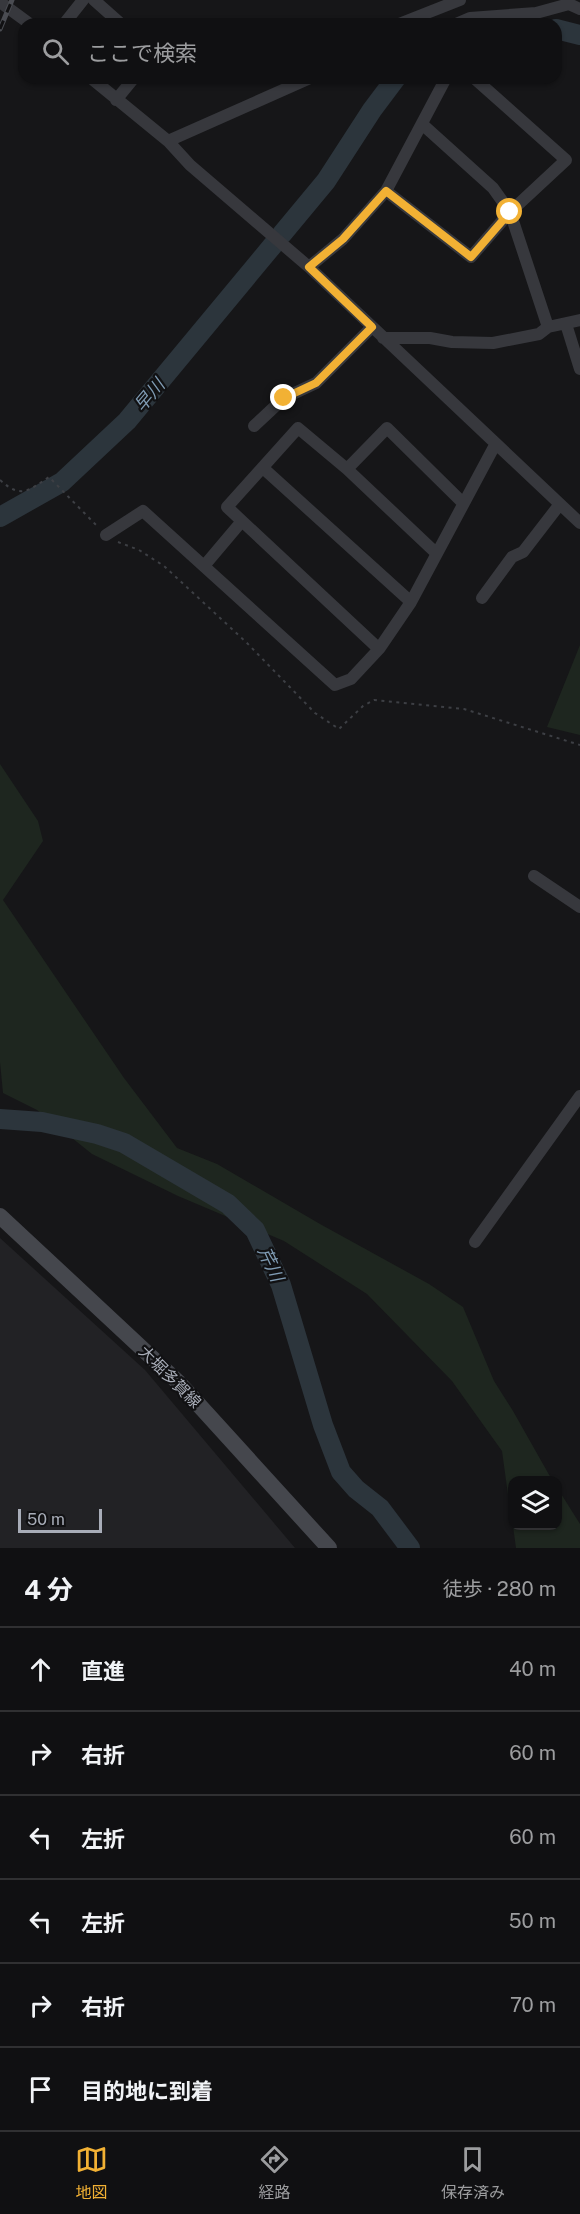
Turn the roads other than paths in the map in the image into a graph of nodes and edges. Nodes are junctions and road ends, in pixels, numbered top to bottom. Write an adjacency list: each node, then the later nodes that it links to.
1 (83, 0): 8 (street)
2 (94, 0): 9 (street)
3 (460, 0): 10 (street)
4 (0, 2): 7 (street)
5 (565, 2): 6 (street); 11 (street)
6 (580, 9)
7 (22, 18)
8 (69, 18)
9 (114, 18)
10 (414, 18)
11 (470, 18)
12 (98, 84): 17 (street)
13 (129, 84): 17 (street)
14 (296, 84): 19 (street)
15 (443, 84): 18 (street)
16 (481, 84): 21 (street)
17 (116, 100): 19 (street)
18 (422, 124): 20 (street); 21 (street)
19 (168, 141): 22 (street)
20 (386, 191): 21 (street); 22 (street)
21 (510, 212): 26 (street)
22 (309, 267): 25 (street)
23 (580, 320): 24 (street)
24 (566, 324): 26 (street); 28 (street)
25 (372, 327): 27 (street); 29 (street)
26 (548, 327): 27 (street)
27 (383, 338): 30 (street)
28 (580, 369)
29 (254, 426)
30 (495, 445): 33 (street); 34 (street)
31 (263, 468): 32 (street); 35 (street); 41 (street)
32 (346, 469): 33 (street); 38 (street)
33 (463, 503): 38 (street)
34 (560, 504): 36 (street); 40 (street)
35 (242, 521): 39 (street); 42 (street)
36 (580, 523)
37 (106, 535): 39 (street)
38 (436, 553): 41 (street)
39 (204, 566): 42 (street)
40 (482, 598)
41 (411, 602): 42 (street)
42 (379, 649)
43 (534, 876): 44 (street)
44 (580, 907)
45 (580, 1096): 47 (street)
46 (0, 1216): 48 (main road, 大堀多賀線)
47 (476, 1242)
48 (329, 1548)

